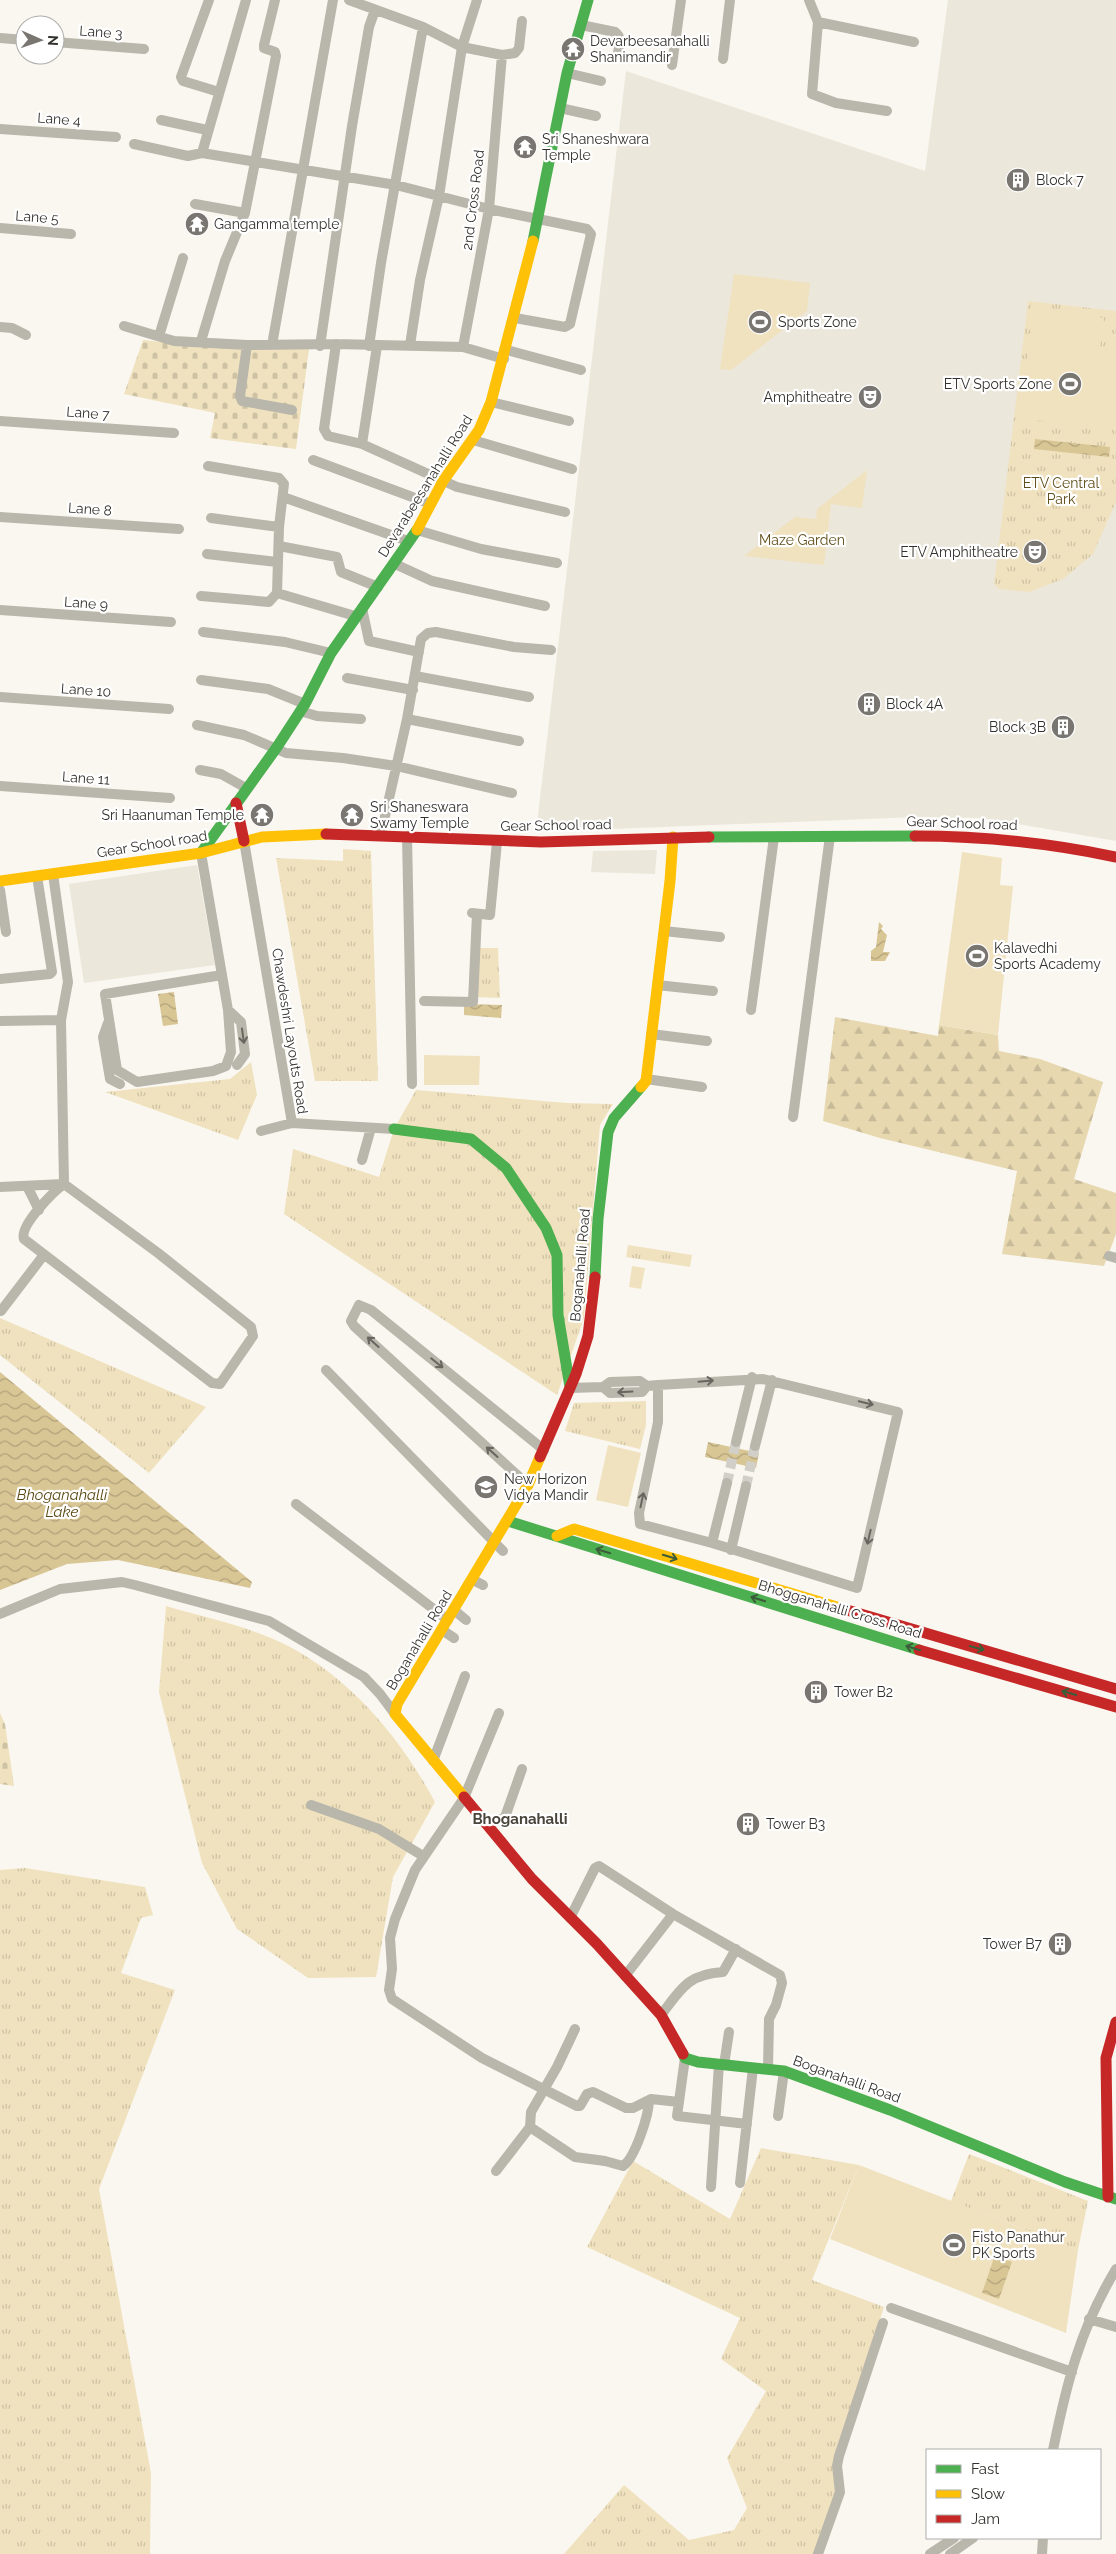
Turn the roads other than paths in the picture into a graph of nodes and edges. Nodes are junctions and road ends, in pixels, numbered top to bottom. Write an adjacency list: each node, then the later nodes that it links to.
1 (209, 0): 28 (street)
2 (246, 0): 28 (street)
3 (275, 0): 38 (street)
4 (333, 0): 39 (street)
5 (477, 0): 20 (street)
6 (588, 0): 14 (street, Devarabeesanahalli Road)
7 (681, 0): 25 (street)
8 (730, 0): 24 (street)
9 (810, 0): 13 (street)
10 (357, 1): 11 (street)
11 (374, 10): 15 (street); 40 (street)
12 (522, 21): 23 (street)
13 (818, 22): 18 (street); 30 (street)
14 (581, 25): 22 (street); 26 (street, Devarabeesanahalli Road)
15 (423, 27): 20 (street); 41 (street)
16 (0, 38): 17 (street)
17 (15, 39)
18 (914, 42)
19 (65, 43): 21 (street, Lane 3)
20 (462, 47): 23 (street); 42 (street)
21 (144, 49)
22 (618, 53)
23 (502, 55): 44 (street, 2nd Cross Road)
24 (723, 59)
25 (672, 65)
26 (567, 72): 27 (street); 29 (street, Devarabeesanahalli Road)
27 (601, 81)
28 (219, 92): 34 (street)
29 (560, 108): 31 (street); 46 (street, Devarabeesanahalli Road)
30 (887, 111)
31 (596, 116)
32 (161, 120): 34 (street)
33 (0, 129): 35 (street, Lane 4)
34 (207, 130): 37 (street)
35 (116, 137)
36 (134, 144): 37 (street)
37 (202, 153): 38 (street)
38 (255, 161): 39 (street); 45 (street)
39 (301, 170): 40 (street); 57 (street)
40 (346, 177): 41 (street); 60 (street)
41 (396, 185): 42 (street); 61 (street)
42 (439, 196): 44 (street); 58 (street)
43 (195, 204): 45 (street)
44 (489, 210): 46 (street); 62 (street, 2nd Cross Road)
45 (245, 213): 55 (street)
46 (539, 218): 50 (street, Devarabeesanahalli Road); 50 (street)
47 (0, 228): 48 (street, Lane 5)
48 (71, 234)
49 (183, 258): 54 (street)
50 (515, 318): 63 (street, Devarabeesanahalli Road)
51 (124, 326): 54 (street)
52 (0, 327): 53 (street)
53 (26, 335)
54 (159, 336): 55 (street)
55 (201, 341): 59 (street)
56 (336, 344): 60 (street); 61 (street); 71 (street)
57 (272, 345): 59 (street); 60 (street)
58 (410, 345): 61 (street); 62 (street)
59 (246, 346): 66 (street)
60 (320, 346)
61 (373, 346): 71 (street)
62 (463, 347): 63 (street)
63 (505, 354): 64 (street); 65 (street, Devarabeesanahalli Road)
64 (581, 370)
65 (491, 402): 67 (street); 70 (street, Devarabeesanahalli Road)
66 (292, 410)
67 (569, 420)
68 (0, 421): 69 (street, Lane 7)
69 (174, 433)
70 (473, 440): 74 (street); 75 (street, Devarabeesanahalli Road)
71 (362, 444): 75 (street)
72 (313, 460): 77 (street)
73 (208, 466): 76 (street)
74 (572, 469)
75 (443, 481): 77 (street, Devarabeesanahalli Road); 78 (street)
76 (283, 497): 81 (street); 84 (street)
77 (431, 504): 83 (street, Devarabeesanahalli Road)
78 (565, 512)
79 (0, 517): 82 (street, Lane 8)
80 (211, 518): 81 (street)
81 (279, 527): 85 (street)
82 (178, 529)
83 (417, 530): 84 (street, Devarabeesanahalli Road); 88 (street)
84 (408, 541): 89 (street, Devarabeesanahalli Road)
85 (279, 546): 87 (street); 90 (street)
86 (207, 554): 87 (street)
87 (277, 562): 91 (street)
88 (557, 563)
89 (395, 564): 90 (street, Devarabeesanahalli Road); 93 (street)
90 (378, 587): 95 (street, Devarabeesanahalli Road)
91 (277, 593): 92 (street); 95 (street)
92 (202, 596)
93 (545, 606)
94 (0, 610): 96 (street, Lane 9)
95 (359, 612): 99 (street); 100 (street, Devarabeesanahalli Road)
96 (171, 622)
97 (203, 632): 100 (street)
98 (551, 650): 99 (street)
99 (419, 652): 101 (street)
100 (331, 653): 107 (street, Devarabeesanahalli Road)
101 (416, 676): 104 (street); 106 (street)
102 (347, 678): 104 (street)
103 (201, 680): 107 (street)
104 (413, 690): 110 (street)
105 (0, 698): 108 (street, Lane 10)
106 (529, 698)
107 (302, 708): 109 (street); 113 (street, Devarabeesanahalli Road)
108 (169, 709)
109 (361, 719)
110 (407, 719): 112 (street); 114 (street)
111 (197, 725): 113 (street)
112 (519, 741)
113 (277, 747): 114 (street); 117 (street, Devarabeesanahalli Road)
114 (396, 766): 118 (street); 121 (street)
115 (200, 770): 117 (street)
116 (0, 786): 119 (street, Lane 11)
117 (246, 788): 120 (street, Devarabeesanahalli Road)
118 (512, 793)
119 (170, 798)
120 (236, 803): 126 (street); 128 (street, Devarabeesanahalli Road)
121 (381, 834): 122 (street, Gear School road); 126 (street, Gear School road)
122 (407, 836): 127 (street, Gear School road); 152 (street)
123 (774, 836): 124 (street, Gear School road); 125 (street, Gear School road); 143 (street)
124 (830, 836): 129 (street, Gear School road); 154 (street)
125 (673, 837): 127 (street, Gear School road); 134 (street, Boganahalli Road)
126 (244, 841): 128 (street, Gear School road); 155 (street, Chawdeshri Layouts Road)
127 (497, 842): 141 (street)
128 (201, 853): 130 (street, Gear School road); 137 (street)
129 (1116, 857)
130 (53, 874): 131 (street, Gear School road); 145 (street)
131 (36, 876): 132 (street, Gear School road); 138 (street)
132 (0, 881)
133 (0, 890): 135 (street)
134 (664, 931): 136 (street); 139 (street, Boganahalli Road)
135 (6, 932)
136 (720, 937)
137 (222, 975): 142 (street); 144 (street)
138 (0, 979)
139 (657, 985): 140 (street); 147 (street, Boganahalli Road)
140 (713, 991)
141 (424, 1001)
142 (228, 1010): 144 (street); 149 (street, one-way to 149)
143 (752, 1010)
144 (109, 1019): 151 (street)
145 (61, 1020): 146 (street); 160 (street)
146 (0, 1022)
147 (651, 1034): 148 (street); 150 (street, Boganahalli Road)
148 (707, 1040)
149 (237, 1065)
150 (646, 1079): 153 (street); 170 (street, Boganahalli Road)
151 (120, 1084)
152 (412, 1084)
153 (702, 1087)
154 (793, 1117)
155 (292, 1123): 156 (street, Chawdeshri Layouts Road); 158 (street)
156 (371, 1128): 157 (street, Chawdeshri Layouts Road); 159 (street)
157 (394, 1130): 170 (street)
158 (261, 1131)
159 (362, 1160)
160 (64, 1184): 162 (street); 163 (street); 164 (street)
161 (0, 1187): 162 (street)
162 (28, 1188): 163 (street)
163 (39, 1210): 164 (street)
164 (44, 1256): 165 (street)
165 (1, 1312)
166 (326, 1370): 181 (street)
167 (752, 1378): 168 (street); 169 (street, one-way to 167); 171 (street)
168 (772, 1380): 172 (street); 182 (street, one-way to 182)
169 (658, 1385): 170 (street); 180 (street, one-way to 169)
170 (570, 1388): 173 (street, Boganahalli Road)
171 (736, 1442)
172 (755, 1446)
173 (544, 1450): 175 (street, Boganahalli Road); 175 (street, one-way to 173)
174 (727, 1483): 180 (street)
175 (528, 1485): 178 (street, Boganahalli Road)
176 (746, 1486): 182 (street)
177 (296, 1504): 184 (street)
178 (508, 1521): 179 (street, Bhogganahalli Cross Road); 181 (street, Boganahalli Road)
179 (557, 1536): 187 (street, Bhogganahalli Cross Road, one-way to 187); 188 (street, Bhogganahalli Cross Road, one-way to 179)
180 (712, 1543): 182 (street)
181 (499, 1547): 184 (street, Boganahalli Road)
182 (731, 1550)
183 (0, 1614): 193 (street)
184 (448, 1620): 185 (street); 186 (street); 193 (street, Boganahalli Road)
185 (466, 1620)
186 (454, 1638)
187 (948, 1640): 188 (street); 190 (street, Bhogganahalli Cross Road, one-way to 190)
188 (942, 1657): 191 (street, Bhogganahalli Cross Road, one-way to 188)
189 (465, 1676): 194 (street)
190 (1116, 1689)
191 (1116, 1707)
192 (499, 1713): 196 (street)
193 (395, 1714): 194 (street)
194 (433, 1761): 196 (street)
195 (522, 1769): 198 (street)
196 (464, 1798): 198 (street); 199 (street)
197 (311, 1805): 199 (street)
198 (488, 1825): 201 (street)
199 (423, 1856): 213 (street)
200 (673, 1914): 201 (street); 202 (street); 203 (street)
201 (570, 1918): 203 (street)
202 (736, 1949): 204 (street); 211 (street)
203 (625, 1976): 204 (street)
204 (661, 2015): 208 (street)
205 (1116, 2022): 223 (street)
206 (575, 2029): 213 (street)
207 (729, 2032): 209 (street)
208 (685, 2058): 209 (street, Boganahalli Road); 215 (street)
209 (722, 2065): 210 (street, Boganahalli Road); 217 (street)
210 (753, 2068): 211 (street, Boganahalli Road); 218 (street)
211 (768, 2069): 212 (street, Boganahalli Road)
212 (784, 2071): 216 (street); 223 (street, Boganahalli Road)
213 (543, 2089): 214 (street); 219 (street)
214 (649, 2100): 215 (street); 219 (street)
215 (679, 2102): 217 (street)
216 (778, 2116)
217 (716, 2121): 218 (street); 222 (street)
218 (747, 2124): 221 (street)
219 (530, 2127): 220 (street)
220 (496, 2171)
221 (740, 2183)
222 (712, 2187)
223 (1112, 2198)
224 (1116, 2269): 226 (street)
225 (891, 2308): 229 (street)
226 (1092, 2320): 228 (street); 229 (street)
227 (884, 2323): 234 (street)
228 (1116, 2327)
229 (1072, 2372): 230 (street)
230 (1053, 2449)
231 (952, 2539): 235 (street)
232 (972, 2539): 236 (street)
233 (1043, 2539): 237 (street)
234 (818, 2554)
235 (930, 2554)
236 (950, 2554)
237 (1042, 2554)

